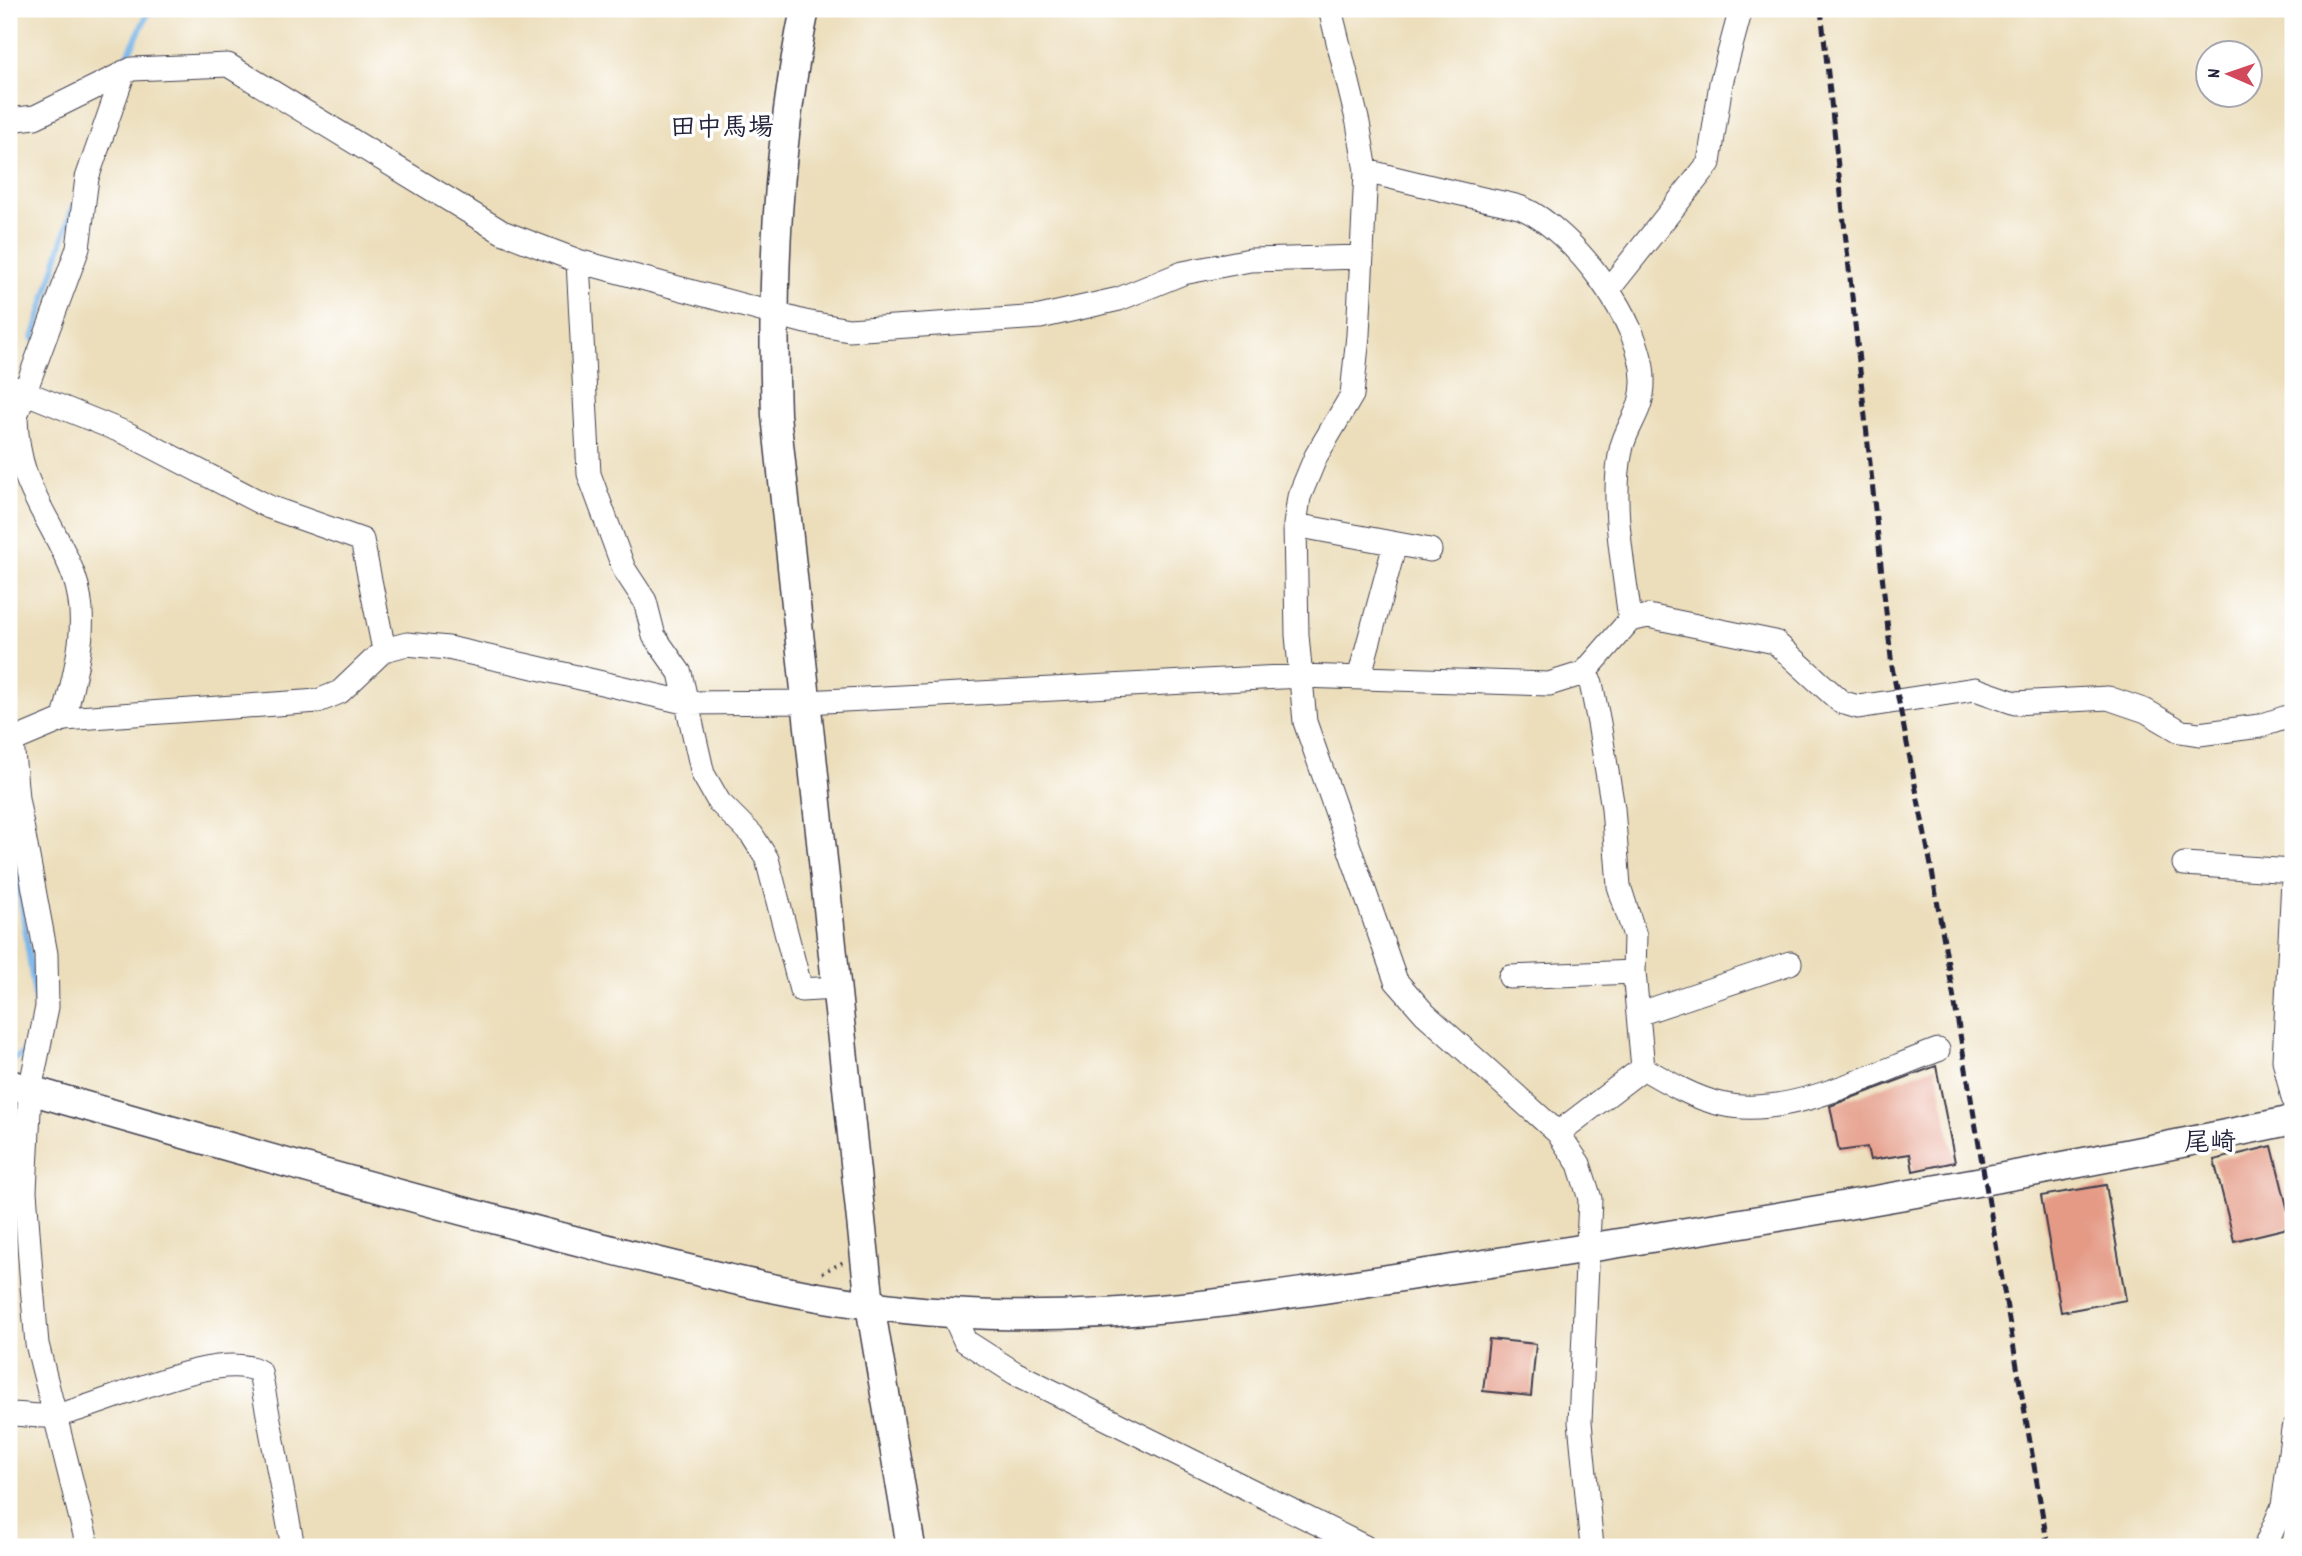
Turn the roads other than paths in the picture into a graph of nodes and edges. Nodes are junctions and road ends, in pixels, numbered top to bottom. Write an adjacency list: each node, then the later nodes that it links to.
1 (804, 9): 10 (street)
2 (1329, 9): 6 (street)
3 (1741, 9): 9 (street)
4 (124, 72): 5 (street); 8 (street); 11 (street)
5 (9, 120)
6 (1366, 171): 7 (street); 9 (street)
7 (1362, 257): 10 (street); 12 (street)
8 (578, 261): 10 (street); 21 (street)
9 (1608, 290): 15 (street)
10 (772, 311): 20 (street)
11 (17, 389): 16 (street); 23 (street)
12 (1296, 526): 13 (street); 18 (street)
13 (1395, 544): 14 (street); 19 (street)
14 (1430, 550)
15 (1630, 620): 17 (street); 22 (street)
16 (384, 650): 21 (street); 23 (street)
17 (1584, 673): 19 (street); 29 (street)
18 (1301, 676): 19 (street); 20 (street); 38 (street)
19 (1359, 678)
20 (806, 702): 21 (street); 31 (street)
21 (688, 703): 31 (street)
22 (2293, 715)
23 (64, 719): 24 (street)
24 (10, 740): 35 (street)
25 (2184, 864): 26 (street)
26 (2293, 871)
27 (2293, 880): 36 (street)
28 (1790, 962): 32 (street)
29 (1634, 972): 30 (street); 32 (street)
30 (1510, 977)
31 (836, 988): 40 (street)
32 (1638, 1014): 34 (street)
33 (1938, 1050): 34 (street)
34 (1643, 1068): 38 (street)
35 (20, 1087): 40 (street); 43 (street)
36 (2293, 1098)
37 (2293, 1120): 39 (street)
38 (1558, 1133): 39 (street)
39 (1589, 1248): 41 (street); 50 (street)
40 (870, 1305): 41 (street); 48 (street)
41 (953, 1314): 49 (street)
42 (9, 1414): 43 (street)
43 (56, 1415): 46 (street); 47 (street)
44 (2293, 1429): 45 (street)
45 (2288, 1507): 51 (street)
46 (88, 1547)
47 (293, 1547)
48 (911, 1547)
49 (1365, 1547)
50 (1592, 1547)
51 (2265, 1547)

